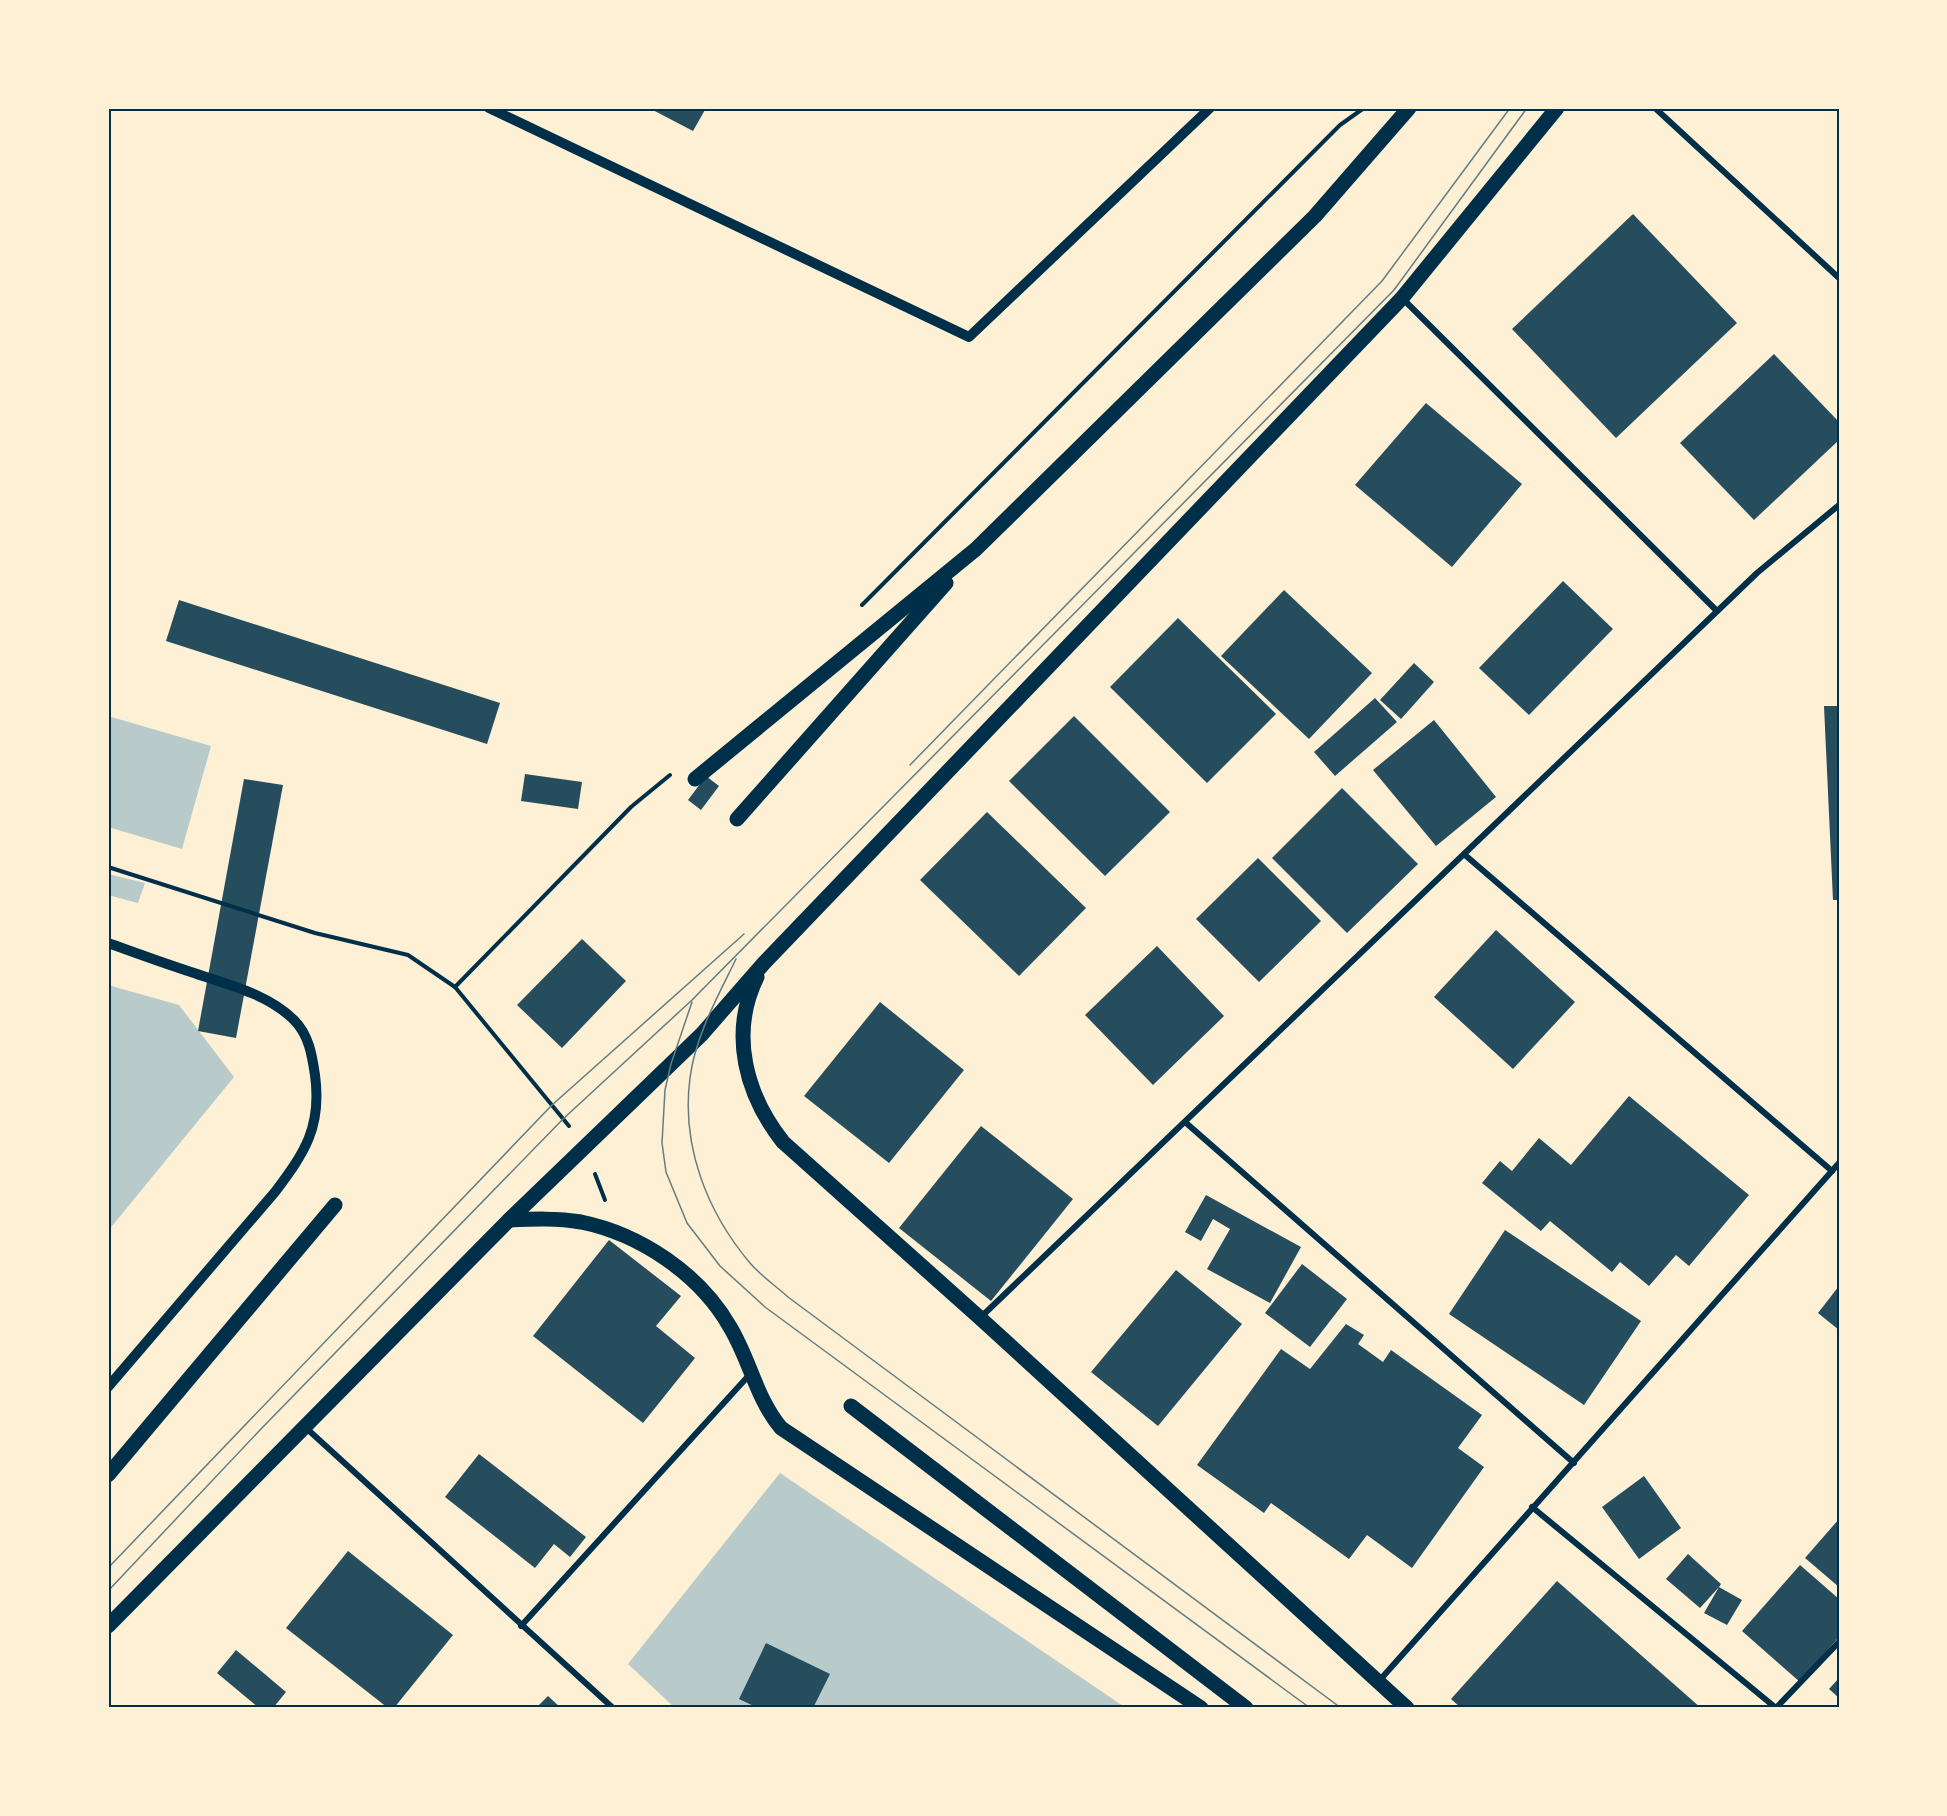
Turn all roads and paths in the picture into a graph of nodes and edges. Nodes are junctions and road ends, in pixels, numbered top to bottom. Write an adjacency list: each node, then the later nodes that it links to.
1 (489, 108): 2 (street)
2 (1210, 108)
3 (1409, 108): 9 (main road)
4 (1557, 108): 7 (main road)
5 (1654, 108): 6 (street)
6 (1839, 278)
7 (1402, 298): 10 (street); 16 (main road)
8 (1839, 505): 10 (street)
9 (976, 549): 11 (main road); 12 (main road)
10 (1717, 611): 13 (street)
11 (695, 779)
12 (737, 819)
13 (1465, 855): 18 (street); 20 (street)
14 (108, 867): 17 (path)
15 (108, 943): 25 (street)
16 (764, 963): 22 (main road); 23 (main road)
17 (455, 987)
18 (1185, 1122): 23 (street); 28 (street)
19 (1839, 1163): 20 (street)
20 (1832, 1171): 28 (street)
21 (335, 1205): 29 (main road)
22 (509, 1220): 24 (main road); 27 (main road)
23 (980, 1318): 34 (main road)
24 (752, 1373): 32 (street); 36 (main road)
25 (108, 1387)
26 (851, 1406): 37 (main road)
27 (304, 1426): 31 (main road); 32 (street)
28 (1574, 1463): 30 (street)
29 (108, 1475)
30 (1532, 1507): 34 (street); 39 (street)
31 (108, 1626)
32 (521, 1626): 35 (street)
33 (1839, 1642): 39 (street)
34 (1378, 1682): 38 (main road)
35 (613, 1708)
36 (1201, 1708)
37 (1246, 1708)
38 (1407, 1708)
39 (1776, 1708)

